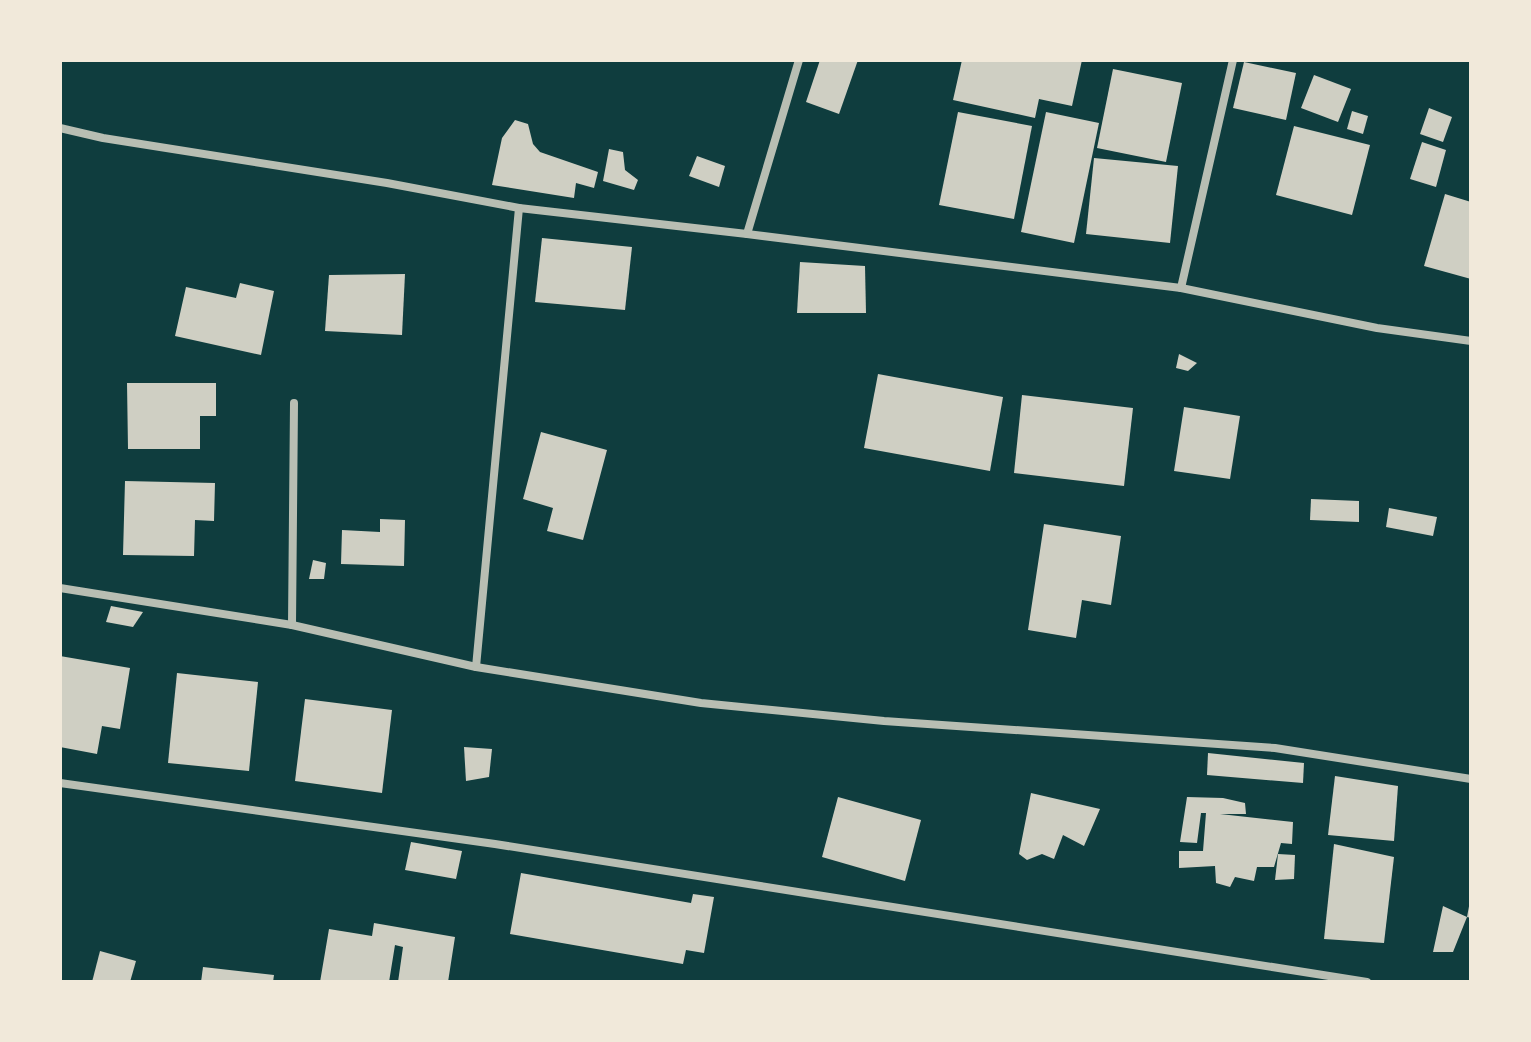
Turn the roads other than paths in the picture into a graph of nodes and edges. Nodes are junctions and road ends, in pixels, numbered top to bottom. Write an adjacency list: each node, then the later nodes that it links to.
1 (799, 60): 5 (street)
2 (1233, 60): 6 (street)
3 (60, 128): 4 (street)
4 (519, 208): 5 (street); 11 (street)
5 (747, 234): 6 (street)
6 (1181, 288): 7 (street)
7 (1471, 341)
8 (294, 403): 10 (street)
9 (60, 588): 10 (street)
10 (292, 625): 11 (street)
11 (476, 667): 12 (street)
12 (1471, 779)
13 (60, 783): 14 (street)
14 (1367, 982)

